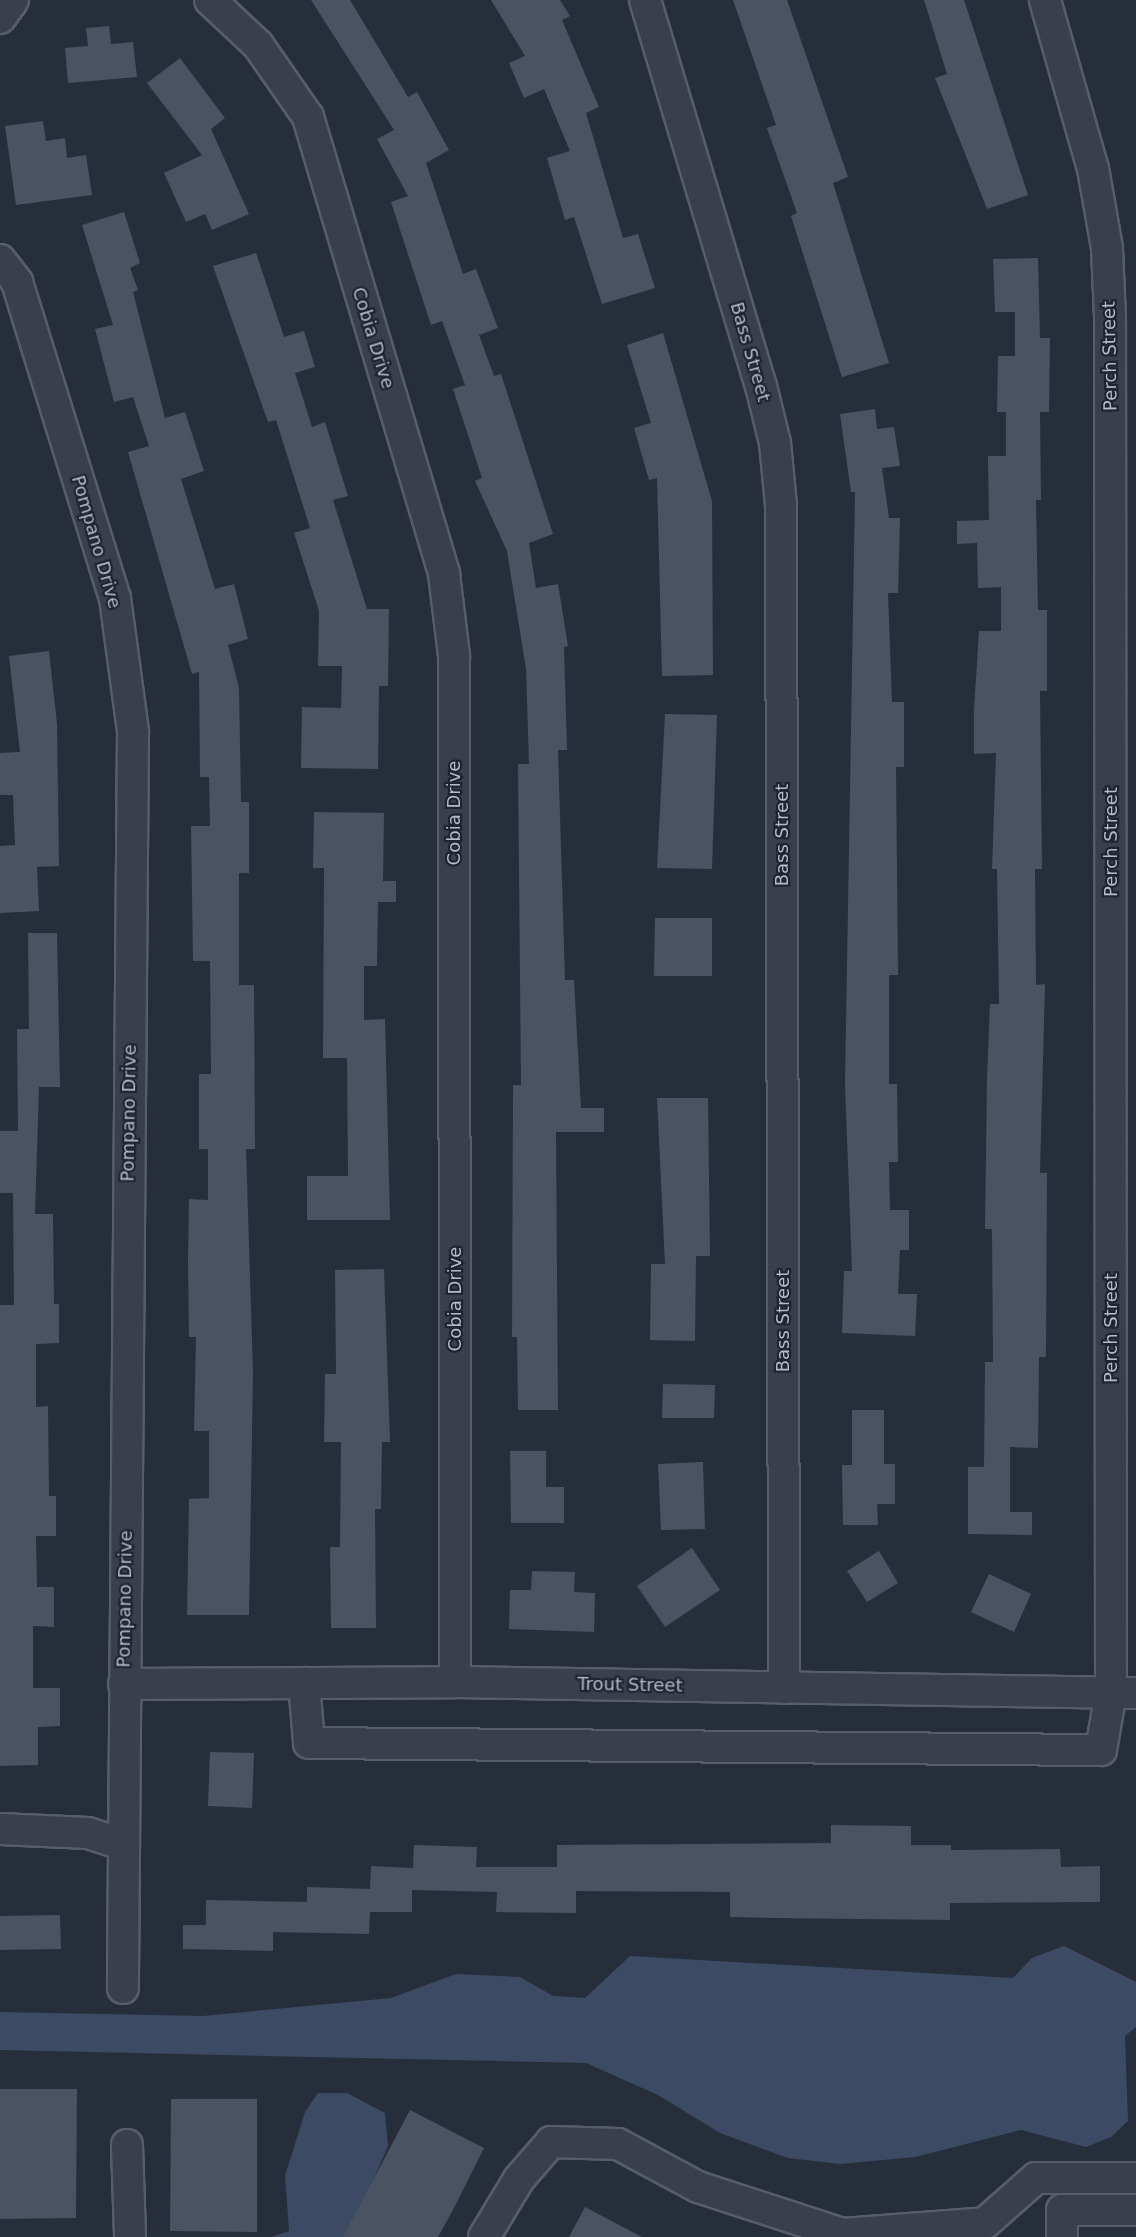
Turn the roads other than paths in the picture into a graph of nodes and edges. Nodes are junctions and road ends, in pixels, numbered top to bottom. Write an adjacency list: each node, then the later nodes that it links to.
1 (13, 0): 5 (street)
2 (210, 0): 7 (street, Cobia Drive)
3 (645, 0): 10 (street, Bass Street)
4 (1045, 0): 11 (street, Perch Street)
5 (0, 18)
6 (0, 260): 9 (street, Pompano Drive)
7 (455, 1682): 8 (street, Trout Street); 10 (street, Trout Street)
8 (304, 1683): 9 (street, Trout Street); 11 (street, Perch Street)
9 (124, 1684): 13 (street, Pompano Drive)
10 (784, 1688): 11 (street, Trout Street)
11 (1123, 1693)
12 (0, 1829): 13 (street)
13 (124, 1845): 14 (street, Pompano Drive)
14 (123, 1988)
15 (128, 2145): 20 (street)
16 (1136, 2178): 19 (street)
17 (1136, 2210): 18 (street)
18 (1062, 2224)
19 (985, 2230): 21 (street)
20 (130, 2237)
21 (484, 2237)

